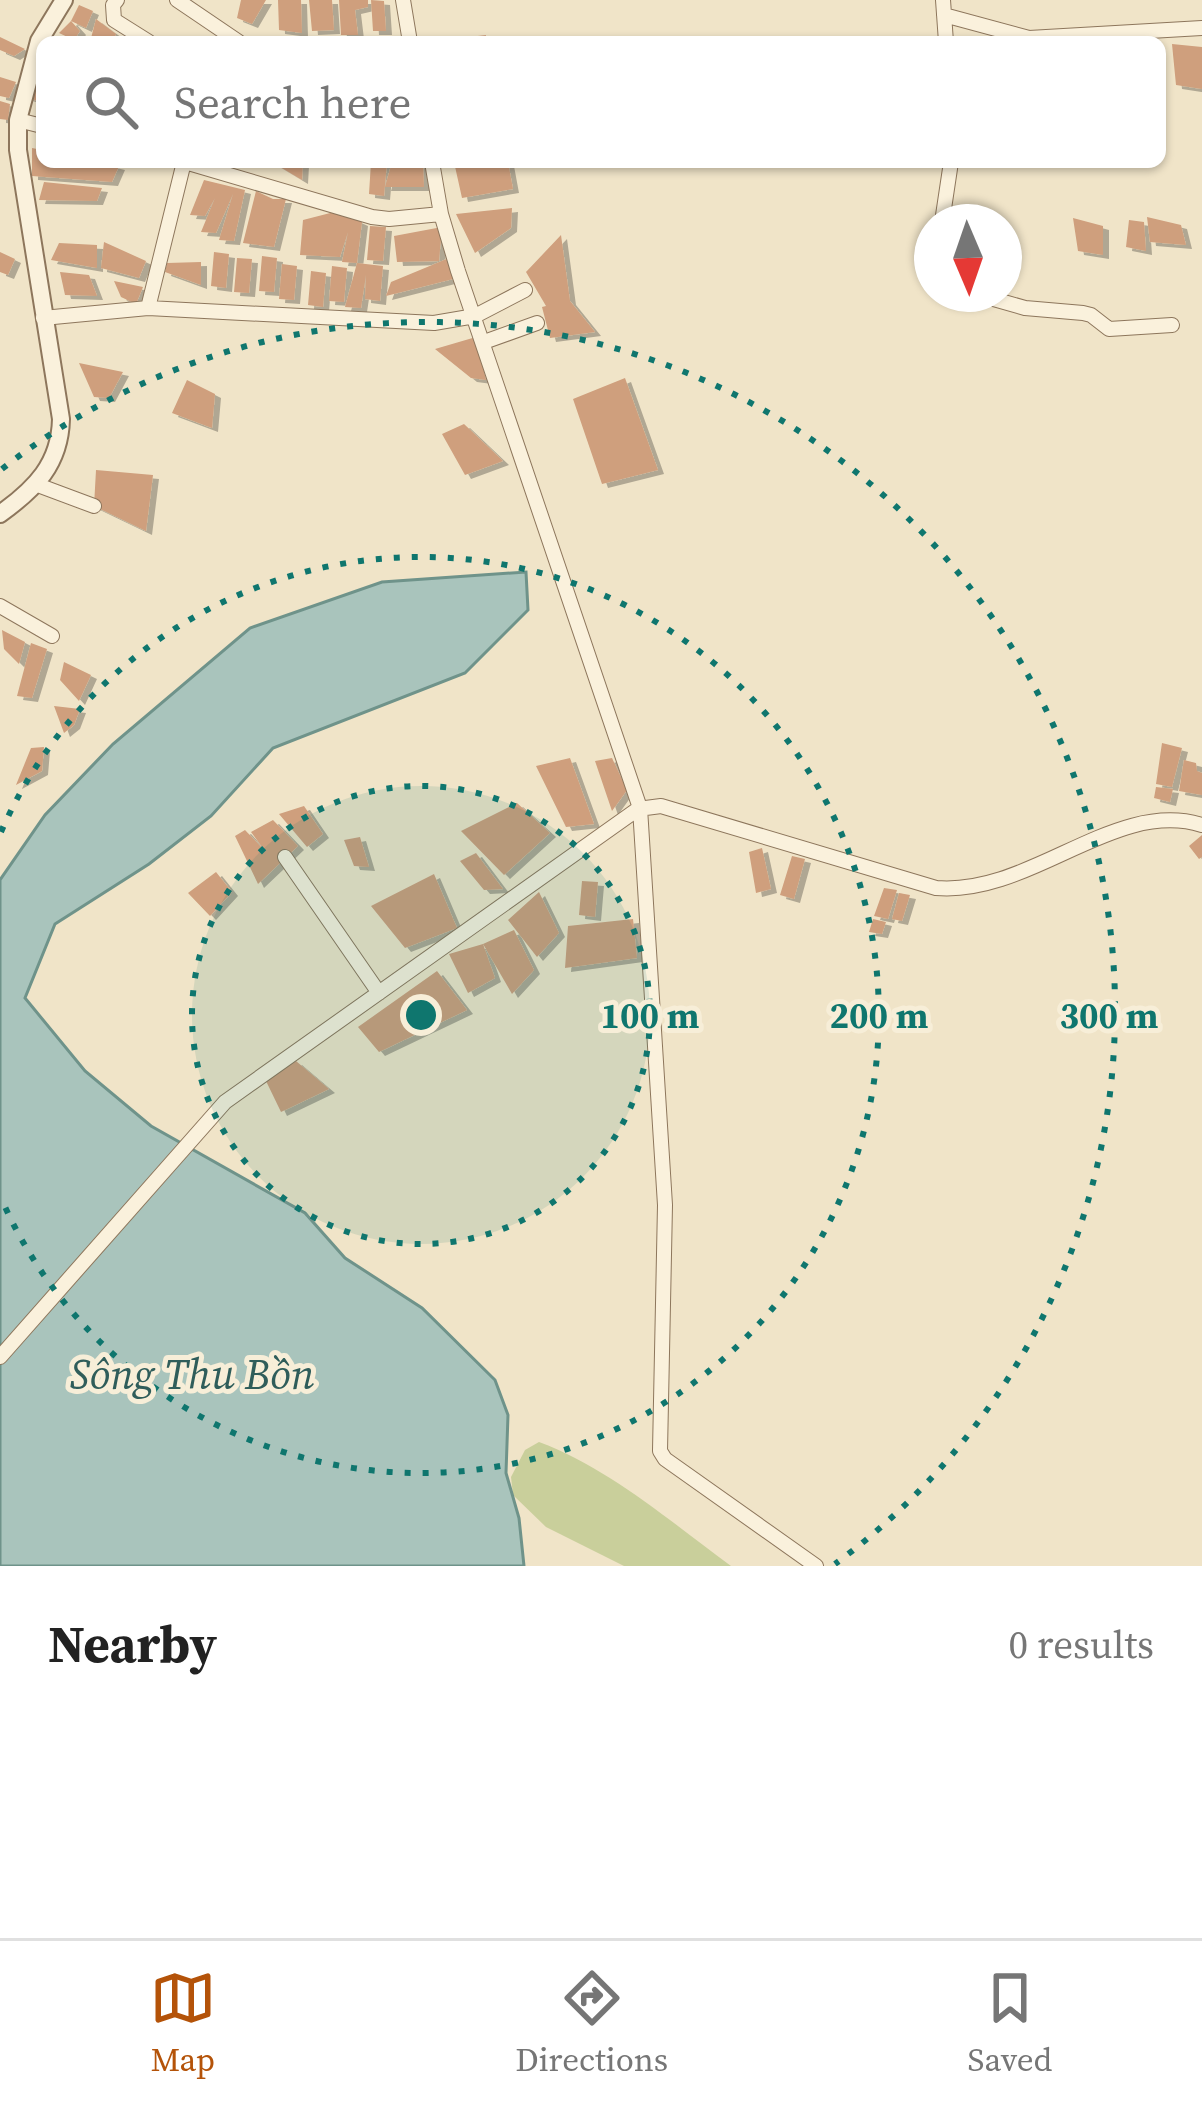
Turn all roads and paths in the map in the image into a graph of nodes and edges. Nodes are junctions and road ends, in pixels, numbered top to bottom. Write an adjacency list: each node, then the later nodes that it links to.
1 (64, 0): 7 (street)
2 (117, 0): 8 (street)
3 (177, 0): 9 (street)
4 (404, 0): 10 (street)
5 (943, 8): 11 (street)
6 (1202, 28): 12 (street)
7 (43, 36)
8 (139, 36)
9 (230, 36)
10 (409, 36)
11 (1023, 36)
12 (1064, 36)
13 (36, 55): 14 (street)
14 (18, 120): 15 (street); 26 (street)
15 (36, 124)
16 (185, 168): 24 (street)
17 (207, 168): 21 (street)
18 (433, 168): 21 (street)
19 (950, 168): 20 (street)
20 (945, 204)
21 (442, 214): 25 (street)
22 (525, 290): 25 (street)
23 (1022, 307): 28 (street)
24 (148, 308): 25 (street); 26 (street)
25 (475, 316): 29 (street)
26 (43, 318): 30 (street)
27 (537, 322): 29 (street)
28 (1172, 325)
29 (484, 342): 35 (street)
30 (35, 484): 31 (street); 32 (street)
31 (94, 506)
32 (0, 514)
33 (0, 606): 34 (street)
34 (52, 636)
35 (640, 808): 36 (street); 38 (street); 40 (street)
36 (1202, 825)
37 (285, 857): 38 (street)
38 (379, 993): 39 (street)
39 (0, 1357)
40 (816, 1566)

